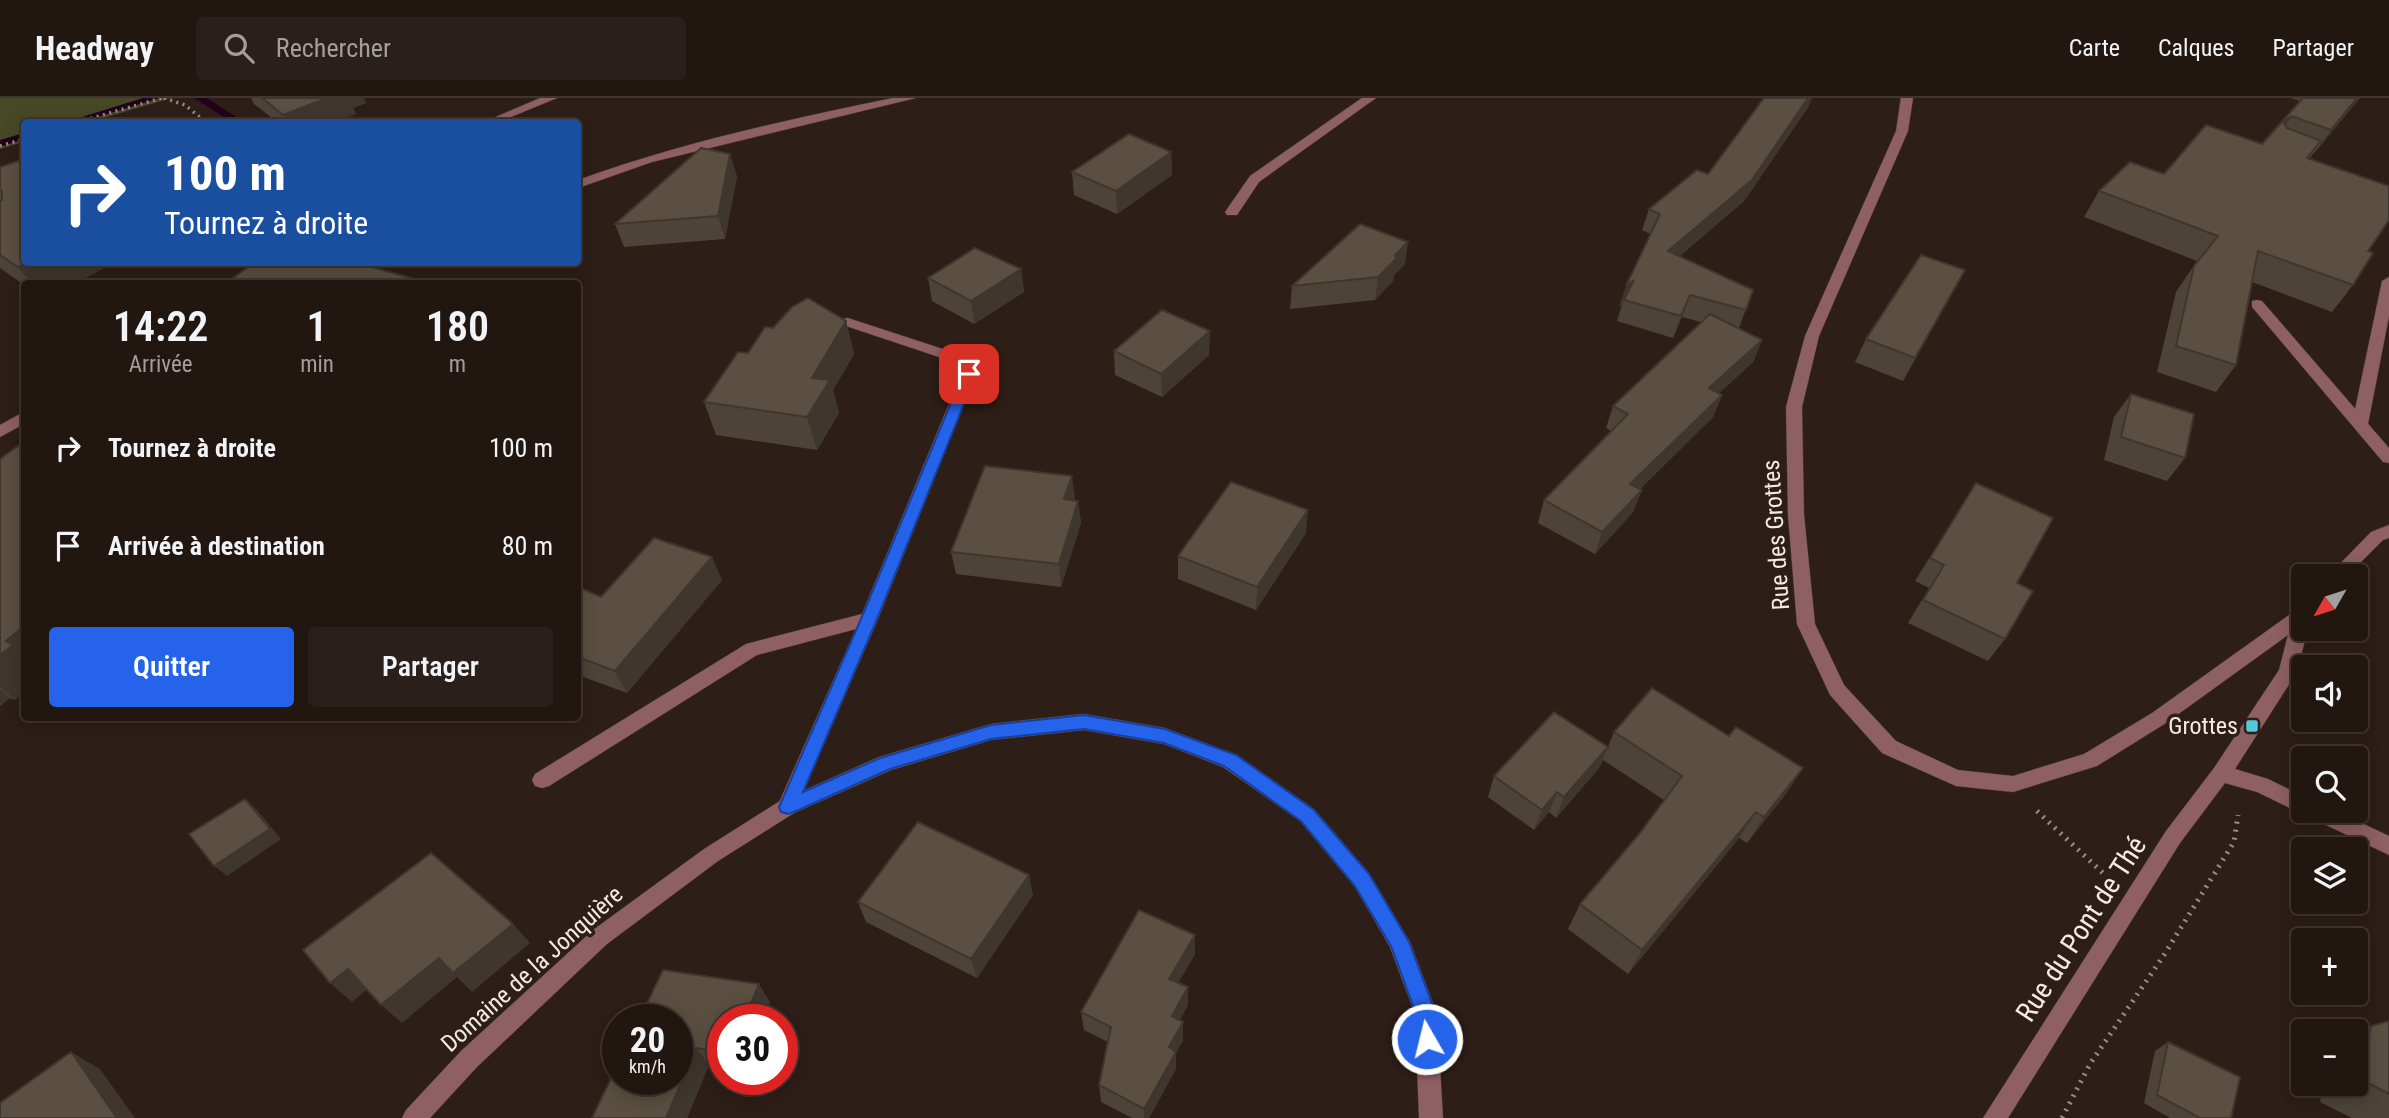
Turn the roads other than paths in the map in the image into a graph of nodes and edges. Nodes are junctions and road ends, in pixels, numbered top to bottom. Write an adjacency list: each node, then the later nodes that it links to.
1 (551, 98): 5 (street)
2 (910, 98): 6 (street)
3 (1370, 98): 7 (street)
4 (1907, 98): 18 (street, Rue des Grottes)
5 (498, 119)
6 (581, 183)
7 (1232, 212)
8 (2389, 281): 12 (street)
9 (2257, 304): 12 (street)
10 (848, 322): 17 (street)
11 (21, 420): 13 (street)
12 (2360, 425): 14 (street)
13 (0, 432)
14 (2389, 458)
15 (2389, 531): 16 (street)
16 (2348, 564)
17 (869, 619): 21 (street); 23 (street)
18 (2291, 624)
19 (2296, 641): 20 (street, Rue du Pont de Thé)
20 (2218, 778): 22 (street); 28 (street, Rue du Pont de Thé)
21 (542, 780)
22 (2291, 799)
23 (788, 807): 26 (street, Domaine de la Jonquière); 27 (street, Domaine de la Jonquière)
24 (2341, 823): 25 (street)
25 (2389, 846)
26 (414, 1118)
27 (1431, 1118)
28 (1995, 1118)

